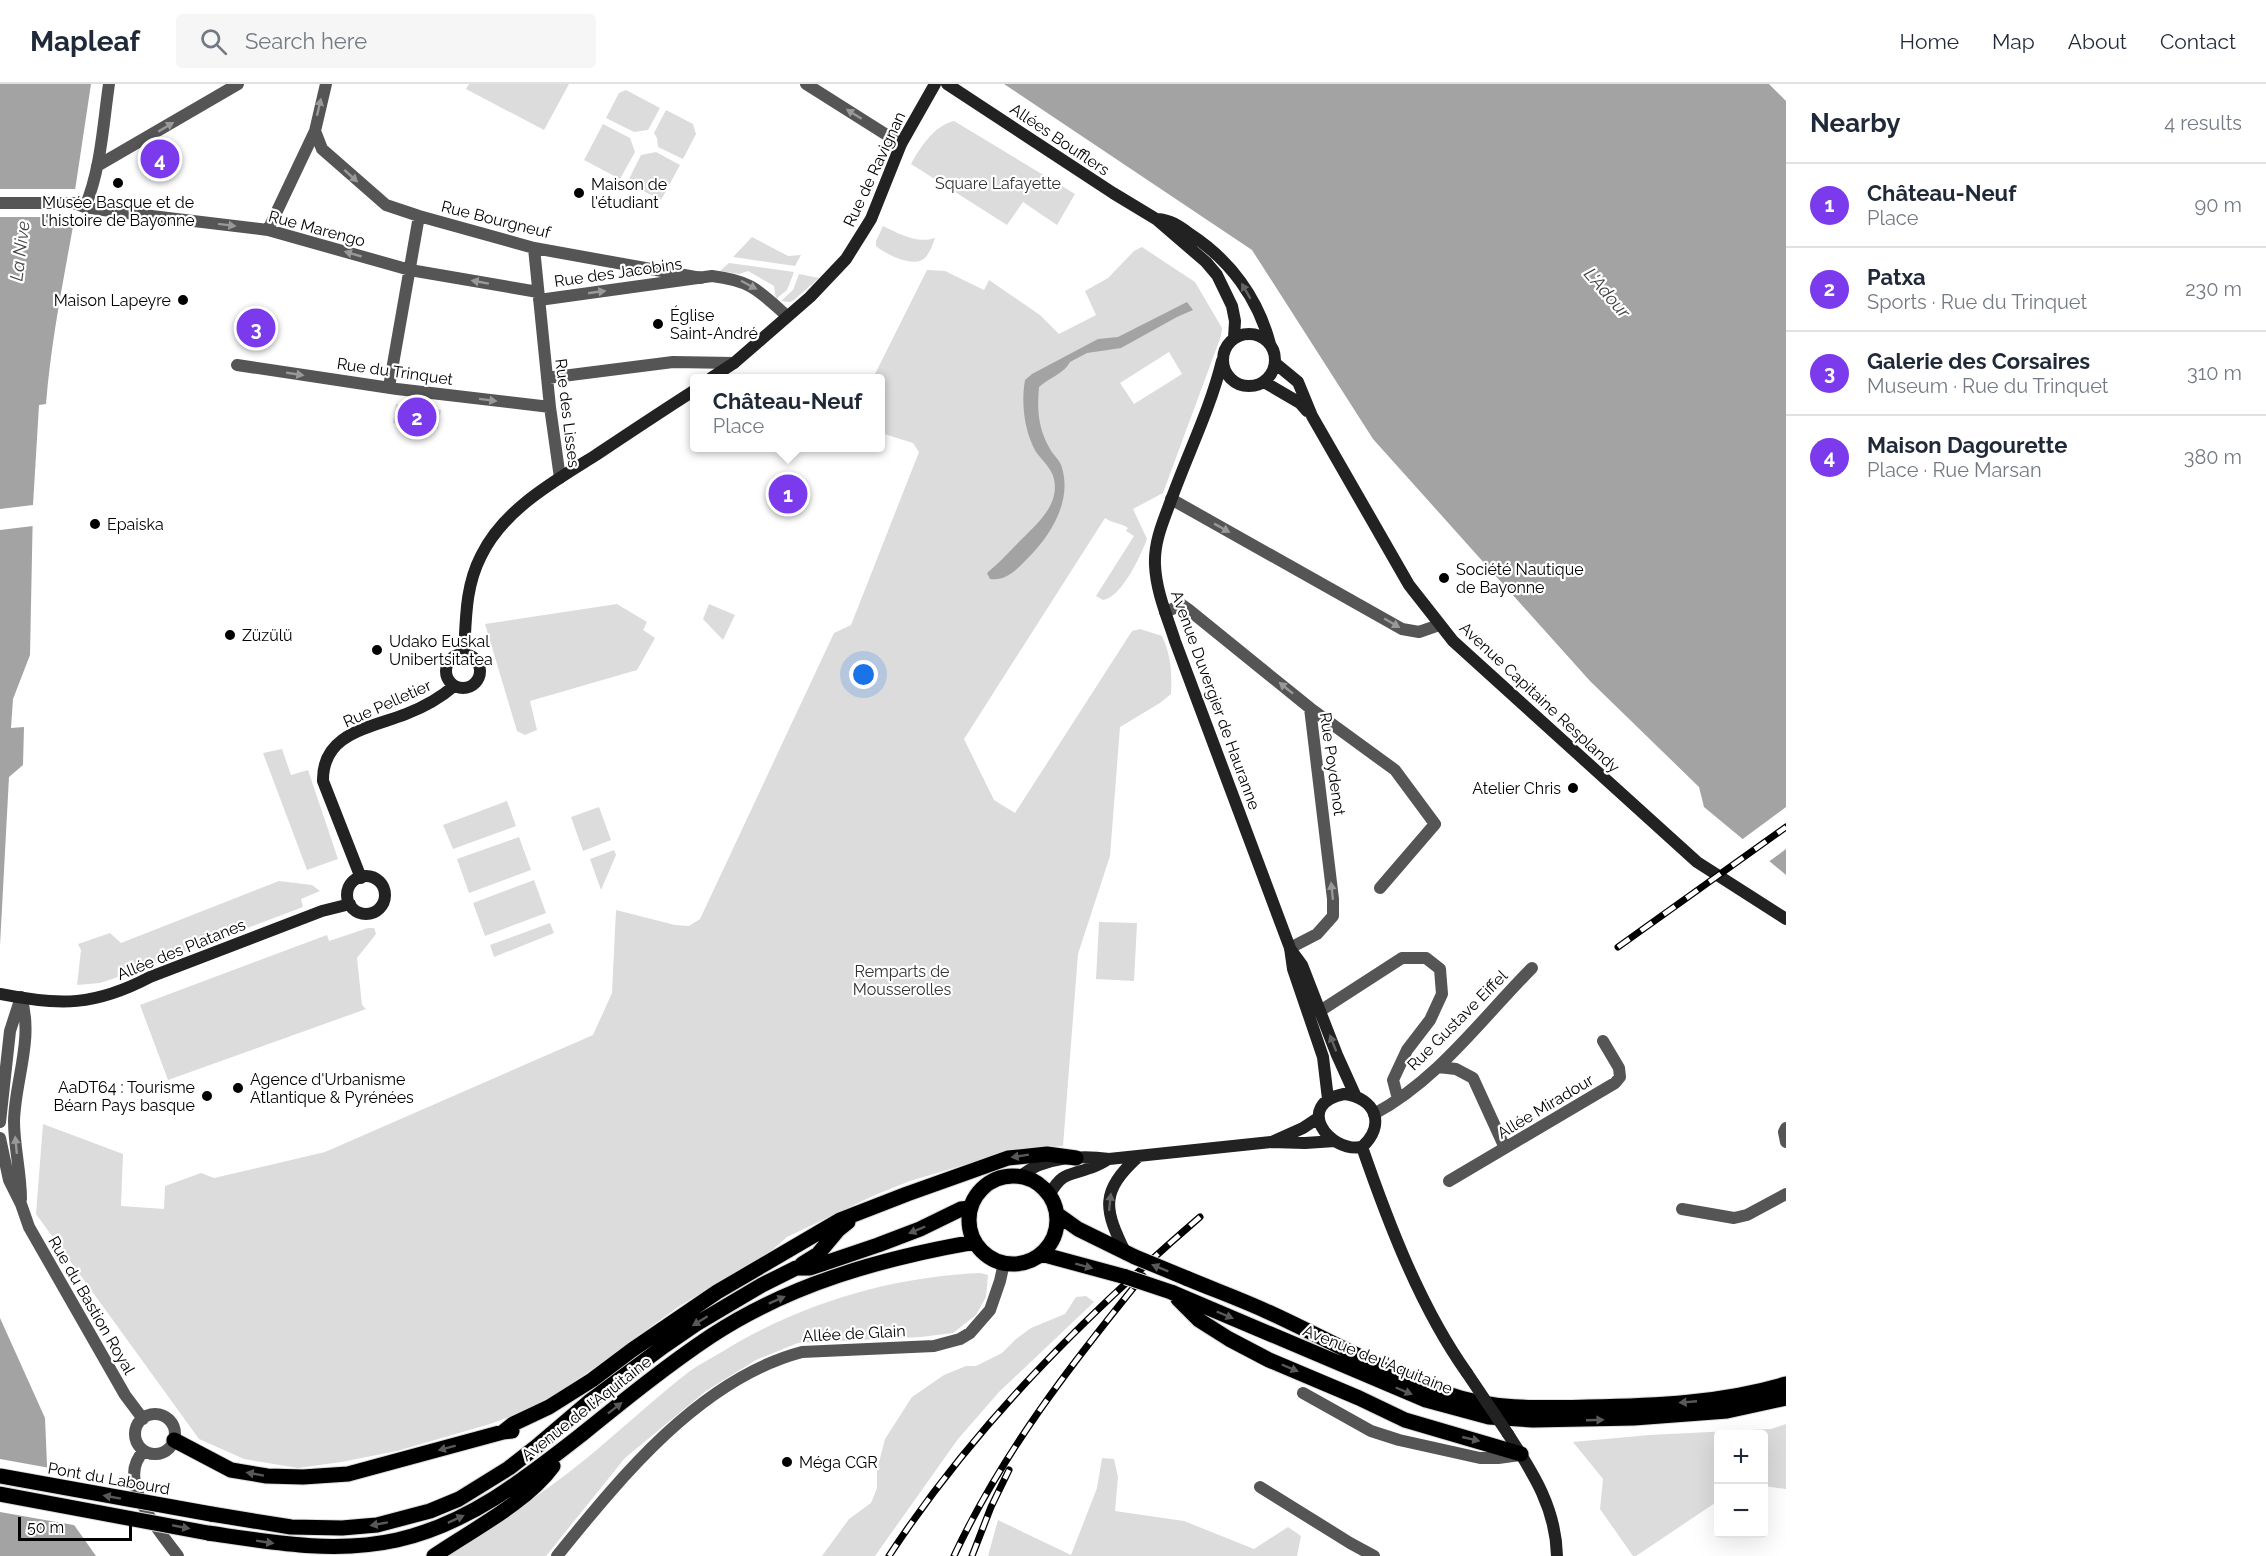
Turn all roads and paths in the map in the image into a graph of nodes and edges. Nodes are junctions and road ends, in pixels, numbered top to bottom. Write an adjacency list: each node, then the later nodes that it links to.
1 (109, 84): 9 (street)
2 (238, 84): 9 (street, one-way to 2)
3 (326, 84): 7 (street, one-way to 3)
4 (806, 84): 8 (street, one-way to 4)
5 (935, 84): 8 (main road, Rue de Ravignan)
6 (947, 84): 13 (main road, Allées Boufflers)
7 (315, 131): 12 (street, Rue Bourgneuf, one-way to 12); 14 (street)
8 (901, 144): 19 (main road, Rue de Ravignan)
9 (97, 166): 11 (street)
10 (0, 203): 11 (street, Rue Marengo)
11 (79, 205): 14 (street, Rue Marengo, one-way to 14)
12 (418, 216): 15 (street, Rue Bourgneuf); 16 (street)
13 (1156, 219): 20 (main road, Allées Boufflers); 21 (main road, Allées Boufflers, one-way to 13)
14 (268, 230): 16 (street, Rue Marengo, one-way to 14)
15 (534, 248): 17 (street, Rue Bourgneuf); 18 (street, Rue des Lisses)
16 (410, 270): 18 (street, Rue Marengo, one-way to 16); 30 (street)
17 (701, 278): 18 (street, Rue des Jacobins, one-way to 17); 19 (street, one-way to 19)
18 (538, 296): 27 (street, Rue des Lisses)
19 (787, 316): 23 (main road, Rue de Ravignan)
20 (1233, 338): 21 (main road); 22 (main road)
21 (1269, 344): 24 (main road)
22 (1222, 361): 29 (main road); 32 (main road, Avenue Duvergier de Hauranne)
23 (734, 363): 26 (main road, Rue de Ravignan); 27 (street)
24 (1275, 363): 28 (main road); 34 (main road, Avenue Capitaine Resplandy)
25 (237, 364): 30 (street, Rue du Trinquet, one-way to 30)
26 (717, 374)
27 (547, 378): 33 (street, Rue des Lisses)
28 (1264, 382): 29 (main road); 34 (main road, Avenue Capitaine Resplandy)
29 (1241, 386): 32 (main road)
30 (389, 387): 33 (street, Rue du Trinquet, one-way to 33)
31 (690, 393): 35 (main road)
32 (1214, 394): 36 (main road, Avenue Duvergier de Hauranne)
33 (549, 407): 35 (street, Rue des Lisses)
34 (1312, 416): 38 (main road, Avenue Capitaine Resplandy)
35 (560, 478): 39 (main road, Rue des Lisses)
36 (1171, 499): 37 (main road, Avenue Duvergier de Hauranne); 38 (street, one-way to 38)
37 (1165, 612): 41 (street, Rue Poydenot, one-way to 37); 46 (main road, Avenue Duvergier de Hauranne)
38 (1439, 625): 45 (main road, Avenue Capitaine Resplandy)
39 (464, 654): 40 (main road); 40 (main road)
40 (454, 686): 42 (main road, Rue Pelletier)
41 (1310, 708): 43 (street); 46 (street, Rue Poydenot, one-way to 41)
42 (361, 878): 44 (main road); 44 (main road)
43 (1380, 888)
44 (350, 904): 49 (main road, Allée des Platanes)
45 (1786, 920)
46 (1290, 948): 50 (main road, Avenue Duvergier de Hauranne); 55 (main road, Avenue Duvergier de Hauranne)
47 (1532, 968): 52 (street, Rue Gustave Eiffel)
48 (0, 994): 49 (main road, Allée des Platanes)
49 (21, 998): 58 (street); 73 (street, Rue du Bastion Royal, one-way to 49)
50 (1320, 1011): 53 (main road, Avenue Duvergier de Hauranne, one-way to 50); 54 (street)
51 (1603, 1041): 65 (street, Allée Miradour)
52 (1438, 1066): 54 (street, Rue Gustave Eiffel); 65 (street)
53 (1356, 1097): 55 (main road); 56 (main road)
54 (1398, 1099): 56 (street, Rue Gustave Eiffel)
55 (1328, 1100): 57 (main road)
56 (1374, 1114): 64 (main road)
57 (1318, 1118): 61 (main road); 62 (main road)
58 (0, 1122)
59 (1786, 1128): 63 (street)
60 (0, 1138): 73 (street, Rue du Bastion Royal)
61 (1335, 1141): 62 (main road); 64 (main road)
62 (1271, 1142): 66 (main road)
63 (1786, 1142)
64 (1362, 1147): 93 (main road, bridge)
65 (1505, 1148): 70 (street, Allée Miradour)
66 (1139, 1156): 68 (main road); 80 (main road, one-way to 66)
67 (1076, 1158): 68 (main road); 69 (main road); 77 (main road, one-way to 77)
68 (1109, 1159): 71 (main road)
69 (1021, 1176): 71 (main road); 74 (main road)
70 (1449, 1181)
71 (1050, 1194): 76 (main road)
72 (1786, 1194): 75 (street)
73 (21, 1203): 88 (street, Rue du Bastion Royal)
74 (970, 1208): 78 (main road); 82 (main road, Avenue de l'Aquitaine, one-way to 82)
75 (1682, 1209)
76 (1057, 1214): 79 (main road); 80 (main road, Avenue de l'Aquitaine)
77 (854, 1216): 82 (main road); 89 (main road)
78 (975, 1242): 81 (main road); 91 (main road, Avenue de l'Aquitaine, one-way to 78)
79 (1041, 1254): 81 (main road); 83 (main road, Avenue de l'Aquitaine, one-way to 83, bridge)
80 (1131, 1256): 84 (main road, Avenue de l'Aquitaine, one-way to 80, bridge)
81 (1004, 1263): 100 (street, Allée de Glain)
82 (796, 1268): 87 (main road, Avenue de l'Aquitaine, one-way to 87)
83 (1171, 1292): 86 (main road, Avenue de l'Aquitaine, one-way to 86); 93 (main road, one-way to 93)
84 (1786, 1384)
85 (1303, 1393): 93 (street)
86 (1786, 1398)
87 (590, 1401): 89 (main road); 97 (main road, Avenue de l'Aquitaine, one-way to 97)
88 (143, 1419): 90 (street); 92 (street)
89 (503, 1432): 90 (main road, one-way to 90)
90 (174, 1440): 92 (street)
91 (567, 1446): 96 (main road, Avenue de l'Aquitaine, one-way to 91, bridge); 99 (main road)
92 (144, 1451): 98 (street)
93 (1521, 1454): 102 (main road)
94 (0, 1476): 97 (main road, Pont du Labourd, one-way to 94, bridge)
95 (1260, 1487): 101 (street)
96 (0, 1494)
97 (211, 1514)
98 (178, 1556)
99 (434, 1556)
100 (557, 1556)
101 (1374, 1556)
102 (1557, 1556)

